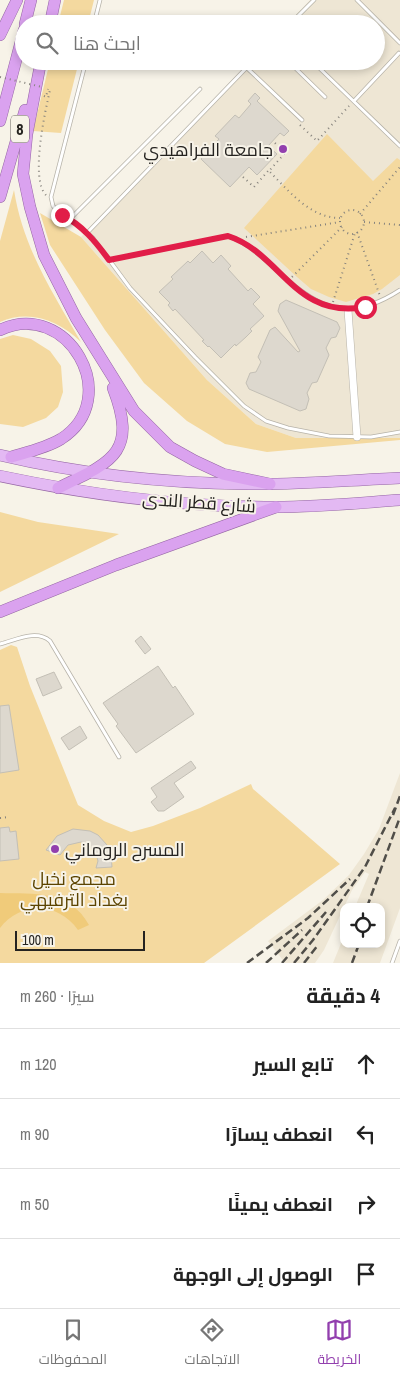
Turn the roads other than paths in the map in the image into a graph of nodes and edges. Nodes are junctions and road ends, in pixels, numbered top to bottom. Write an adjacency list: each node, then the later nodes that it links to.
1 (17, 0): 13 (highway)
2 (31, 0): 7 (highway)
3 (55, 0): 8 (highway)
4 (100, 0): 9 (lane)
5 (314, 0): 10 (lane)
6 (357, 0): 11 (lane)
7 (27, 15)
8 (52, 15)
9 (96, 15)
10 (299, 15)
11 (372, 15)
12 (385, 29): 14 (lane)
13 (0, 35)
14 (400, 44)
15 (399, 53): 17 (lane)
16 (15, 64): 30 (highway, 8)
17 (385, 68)
18 (37, 70): 32 (highway, 8)
19 (38, 70): 39 (highway)
20 (84, 70): 33 (lane)
21 (245, 70): 34 (lane)
22 (249, 70): 29 (lane)
23 (297, 70): 27 (lane)
24 (321, 70): 28 (lane)
25 (383, 70): 28 (lane)
26 (200, 89): 33 (lane)
27 (325, 97)
28 (354, 101): 31 (lane)
29 (302, 120)
30 (0, 121)
31 (400, 146)
32 (0, 197)
33 (70, 219): 34 (lane)
34 (87, 233): 35 (lane)
35 (109, 260): 37 (lane); 41 (lane)
36 (399, 291): 37 (lane)
37 (348, 310): 41 (street)
38 (0, 330): 42 (highway)
39 (106, 367): 43 (highway); 46 (highway)
40 (400, 432): 41 (lane)
41 (357, 436)
42 (6, 456): 43 (main road, شارع قطر الندى)
43 (92, 471): 46 (main road, شارع قطر الندى); 47 (highway)
44 (0, 476): 47 (main road, شارع قطر الندى)
45 (400, 478): 46 (main road, شارع قطر الندى)
46 (270, 484)
47 (58, 488): 49 (main road, شارع قطر الندى)
48 (400, 500): 49 (main road, شارع قطر الندى)
49 (276, 507): 50 (highway)
50 (0, 612)
51 (0, 644): 52 (lane)
52 (119, 757)
53 (400, 941): 54 (lane)
54 (392, 963)

